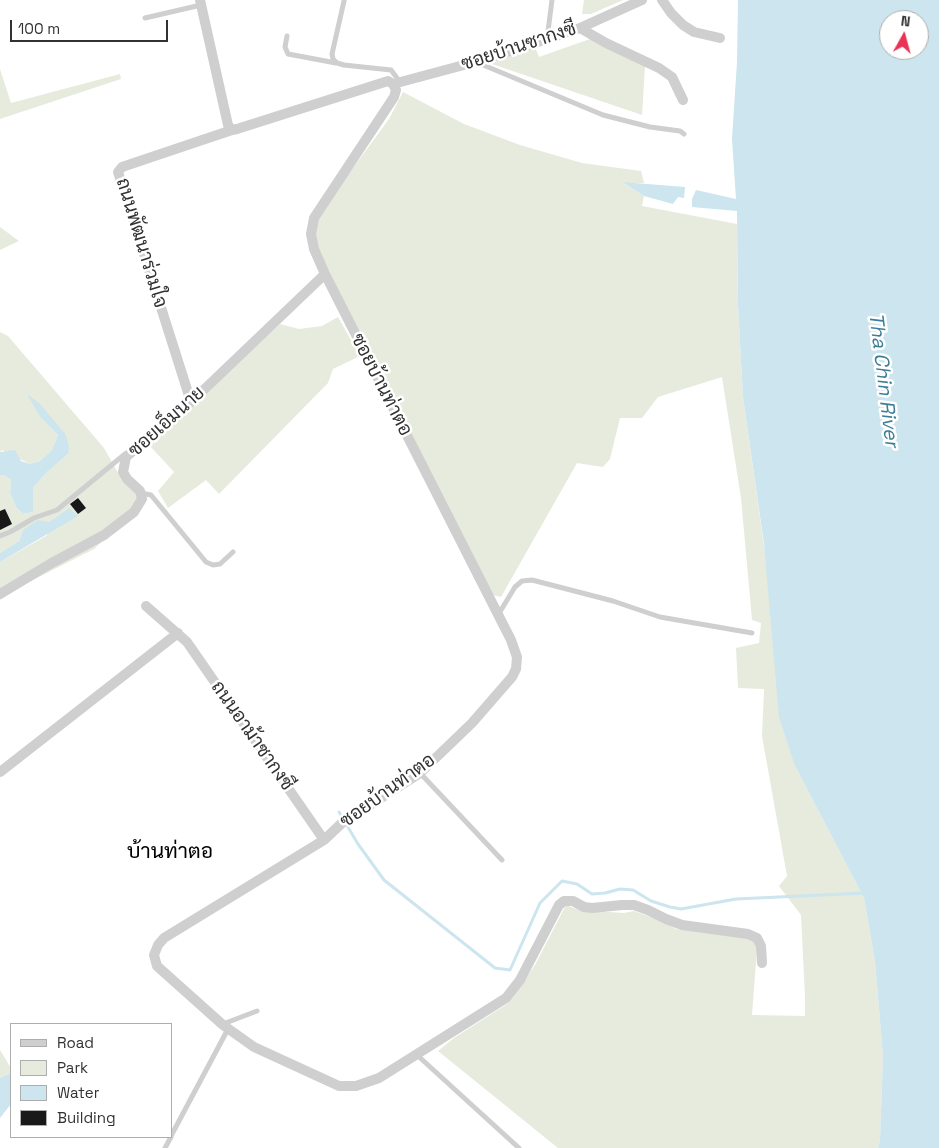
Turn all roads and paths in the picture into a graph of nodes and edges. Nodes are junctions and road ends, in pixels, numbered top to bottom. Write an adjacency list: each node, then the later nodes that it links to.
1 (552, 0): 10 (lane)
2 (642, 0): 7 (street, ซอยบ้านซากงซี)
3 (662, 0): 9 (street)
4 (344, 1): 12 (lane)
5 (200, 3): 6 (lane); 15 (street)
6 (145, 18)
7 (580, 28): 10 (street, ซอยบ้านซากงซี); 14 (street)
8 (287, 36): 12 (lane)
9 (720, 38)
10 (547, 39): 11 (street, ซอยบ้านซากงซี)
11 (476, 62): 13 (street, ซอยบ้านซากงซี); 16 (lane)
12 (337, 63): 13 (lane)
13 (397, 83): 15 (street); 17 (street, ซอยบ้านท่าตอ)
14 (683, 100)
15 (232, 130): 18 (street, ถนนพัฒนาร่วมใจ)
16 (684, 134)
17 (325, 274): 18 (street, ซอยเอ็มนาย); 24 (street, ซอยบ้านท่าตอ)
18 (190, 400): 19 (street, ซอยเอ็มนาย); 20 (lane)
19 (141, 493): 21 (lane); 22 (street)
20 (0, 536)
21 (233, 552)
22 (0, 594)
23 (146, 606): 25 (street, ถนนอาม้าซากงซี)
24 (498, 615): 26 (lane); 28 (street, ซอยบ้านท่าตอ)
25 (178, 633): 27 (street); 29 (street, ถนนอาม้าซากงซี)
26 (752, 633)
27 (0, 772)
28 (420, 773): 29 (street, ซอยบ้านท่าตอ); 30 (lane)
29 (324, 840): 33 (street, ซอยบ้านท่าตอ)
30 (502, 860)
31 (762, 963): 34 (street, ซอยบ้านท่าตอ)
32 (257, 1011): 33 (lane)
33 (225, 1027): 34 (street, ซอยบ้านท่าตอ); 35 (lane)
34 (417, 1055): 36 (lane)
35 (172, 1134)
36 (519, 1148)

